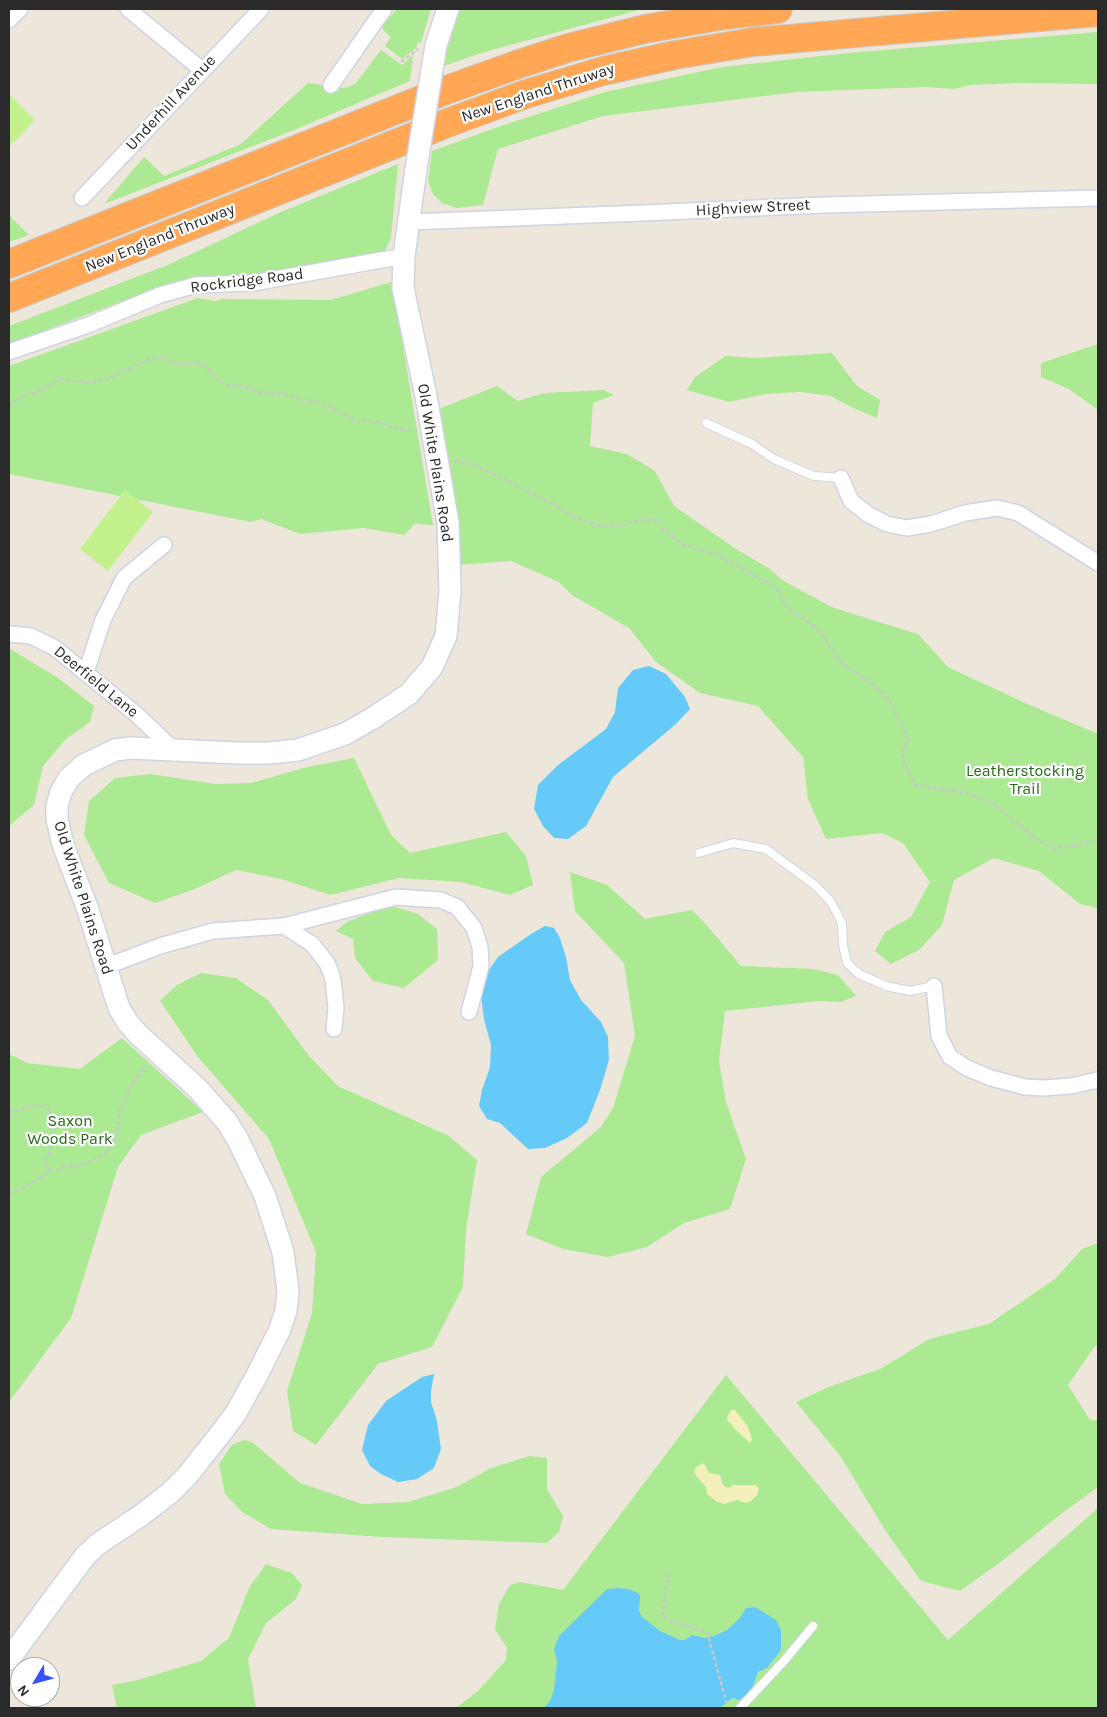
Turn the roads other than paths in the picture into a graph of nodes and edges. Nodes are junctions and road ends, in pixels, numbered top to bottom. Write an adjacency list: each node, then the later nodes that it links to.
1 (20, 9): 8 (street)
2 (128, 9): 9 (street)
3 (261, 9): 9 (street, Underhill Avenue)
4 (448, 9): 13 (street, Old White Plains Road, bridge)
5 (778, 9): 15 (highway, New England Thruway)
6 (379, 11): 10 (street)
7 (1098, 12): 16 (highway, New England Thruway)
8 (9, 20)
9 (202, 70): 11 (street, Underhill Avenue)
10 (331, 85)
11 (82, 198)
12 (1098, 198): 13 (street, Highview Street)
13 (409, 222): 14 (street, Old White Plains Road)
14 (404, 256): 17 (street, Rockridge Road); 24 (street, Old White Plains Road)
15 (9, 264)
16 (9, 298)
17 (9, 352)
18 (706, 423): 19 (lane)
19 (841, 478): 21 (street)
20 (164, 545): 23 (street)
21 (1098, 563)
22 (9, 634): 23 (street, Deerfield Lane)
23 (86, 672): 24 (street, Deerfield Lane)
24 (173, 749): 27 (street, Old White Plains Road)
25 (699, 853): 28 (lane)
26 (284, 926): 27 (street); 29 (street); 30 (street)
27 (105, 967): 33 (street, Old White Plains Road)
28 (934, 986): 31 (street)
29 (469, 1012)
30 (334, 1029)
31 (1098, 1080)
32 (813, 1626): 34 (lane)
33 (9, 1658)
34 (740, 1708)

